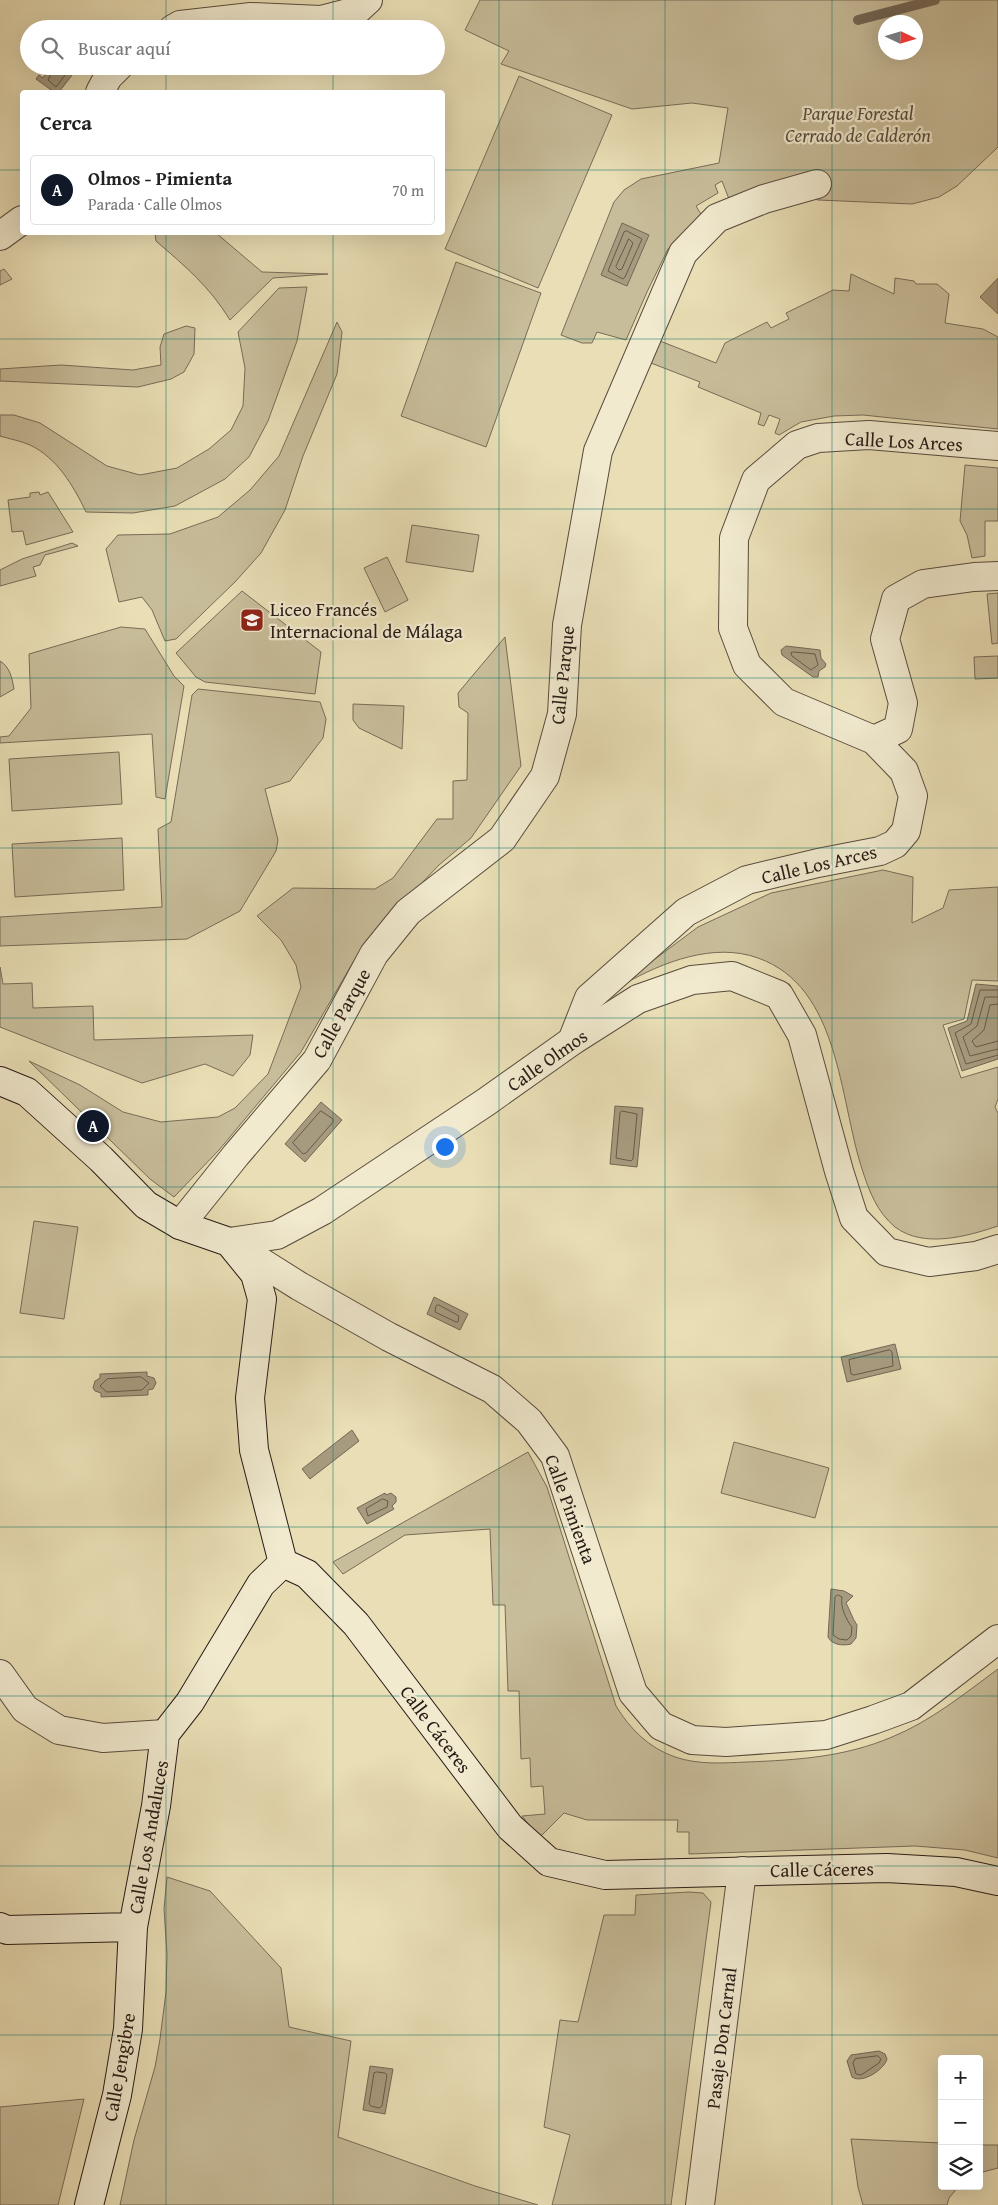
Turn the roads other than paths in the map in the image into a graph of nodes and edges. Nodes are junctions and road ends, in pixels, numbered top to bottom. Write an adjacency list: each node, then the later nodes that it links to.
1 (368, 0): 4 (street)
2 (224, 20): 3 (street)
3 (321, 20)
4 (321, 20)
5 (110, 75): 6 (street)
6 (101, 90)
7 (817, 184): 15 (street, Calle Parque)
8 (20, 221): 9 (street)
9 (0, 236)
10 (998, 446): 12 (street, Calle Los Arces)
11 (998, 576): 12 (street)
12 (874, 740): 13 (street, Calle Los Arces)
13 (572, 1042): 16 (street, Calle Olmos); 17 (street, Calle Olmos)
14 (0, 1081): 15 (street, Calle Olmos)
15 (180, 1225): 16 (street, Calle Olmos)
16 (229, 1242): 18 (street); 19 (street, Calle Pimienta)
17 (998, 1249)
18 (283, 1563): 21 (street); 22 (street, Calle Cáceres)
19 (998, 1639)
20 (0, 1674): 21 (street)
21 (165, 1734): 25 (street, Calle Los Andaluces)
22 (742, 1871): 23 (street, Calle Cáceres); 27 (street, Pasaje Don Carnal)
23 (998, 1881)
24 (0, 1927): 25 (street, Calle Los Andaluces)
25 (132, 1927): 26 (street, Calle Jengibre)
26 (89, 2205)
27 (700, 2205)

